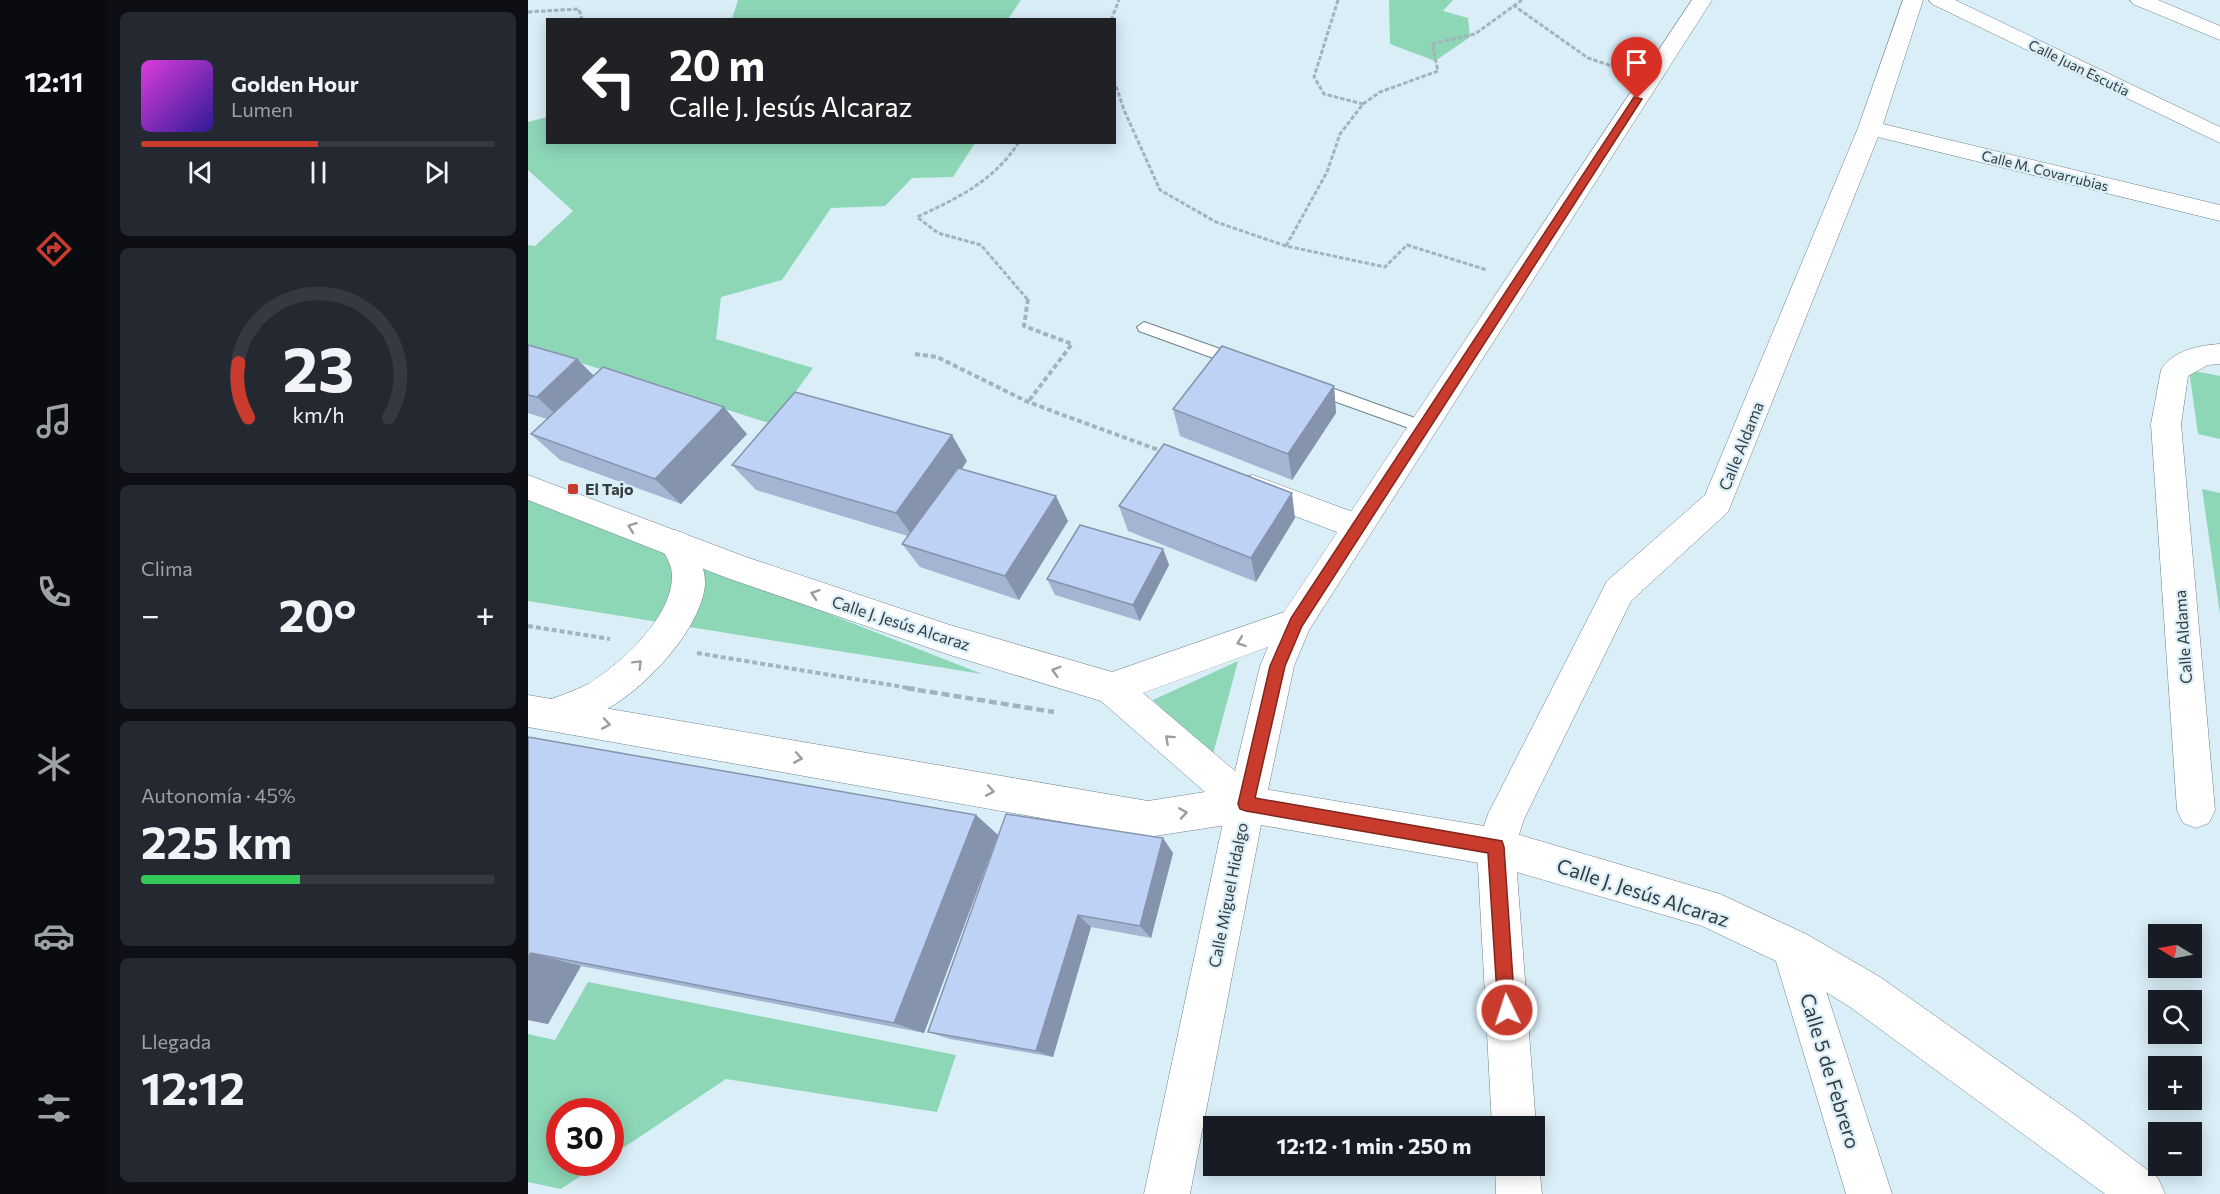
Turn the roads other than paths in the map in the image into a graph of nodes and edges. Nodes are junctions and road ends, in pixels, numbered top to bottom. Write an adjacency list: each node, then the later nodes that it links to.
1 (1702, 0): 13 (street, Calle Miguel Hidalgo)
2 (1913, 0): 6 (street, Calle Aldama)
3 (1939, 0): 7 (street, Calle Juan Escutia)
4 (2140, 0): 5 (street)
5 (2220, 33)
6 (1870, 128): 8 (street, Calle M. Covarrubias); 23 (street, Calle Aldama)
7 (2220, 135)
8 (2220, 213)
9 (1144, 327): 11 (lane)
10 (2220, 354): 22 (street, Calle Aldama)
11 (1256, 367)
12 (1300, 383): 13 (lane)
13 (1423, 427): 16 (street, Calle Miguel Hidalgo)
14 (1231, 478): 16 (street)
15 (528, 487): 17 (street, Calle J. Jesús Alcaraz, one-way to 15)
16 (1358, 527): 18 (street, Calle Miguel Hidalgo)
17 (675, 543): 19 (street, Calle J. Jesús Alcaraz, one-way to 17); 20 (street, one-way to 17)
18 (1296, 622): 19 (street, one-way to 19); 21 (street, Calle Miguel Hidalgo)
19 (1112, 688): 21 (street, Calle J. Jesús Alcaraz, one-way to 19)
20 (540, 713): 21 (street, Calle J. Jesús Alcaraz, one-way to 21)
21 (1246, 804): 23 (street, Calle J. Jesús Alcaraz); 27 (street, Calle Miguel Hidalgo)
22 (2196, 810)
23 (1496, 847): 24 (street, Calle J. Jesús Alcaraz); 25 (street)
24 (1792, 948): 29 (street, Calle 5 de Febrero); 30 (street, Calle J. Jesús Alcaraz)
25 (1513, 1116)
26 (1518, 1176): 28 (street)
27 (1167, 1194)
28 (1519, 1194)
29 (1869, 1194)
30 (2142, 1194)

